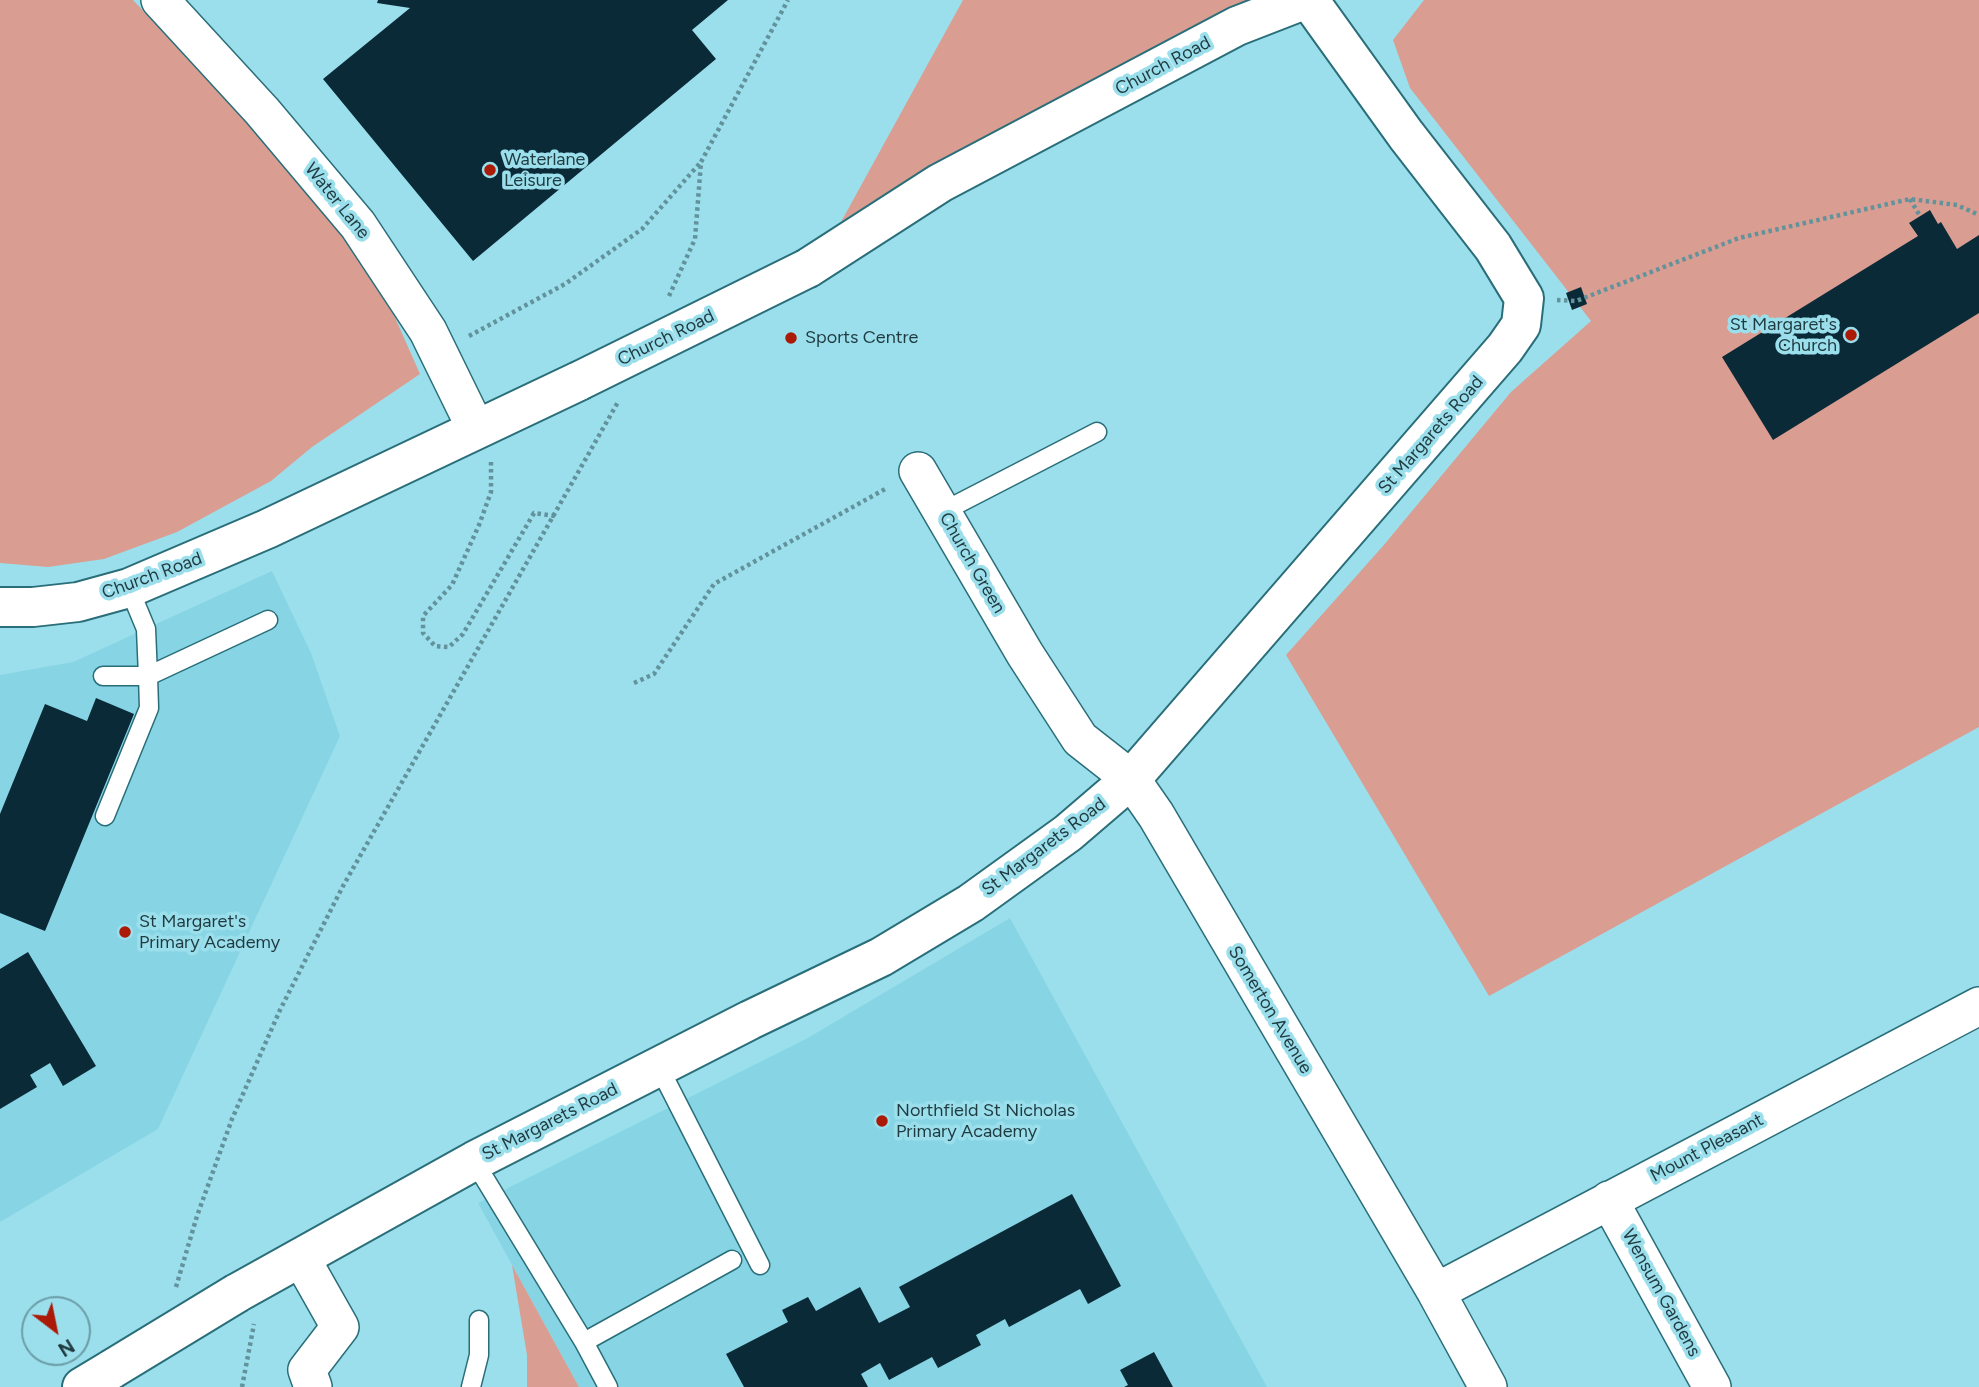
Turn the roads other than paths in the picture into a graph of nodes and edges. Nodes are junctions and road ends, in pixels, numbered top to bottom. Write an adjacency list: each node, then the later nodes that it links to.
1 (160, 0): 3 (street, Water Lane)
2 (1307, 0): 3 (street, Church Road, bridge); 13 (street, St Margarets Road)
3 (476, 429): 7 (street, Church Road)
4 (1097, 432): 6 (lane)
5 (918, 471): 6 (street, Church Green)
6 (942, 512): 10 (street, Church Green)
7 (129, 588): 8 (street, Church Road); 12 (lane)
8 (0, 607)
9 (268, 620): 12 (lane)
10 (1026, 654): 13 (street, Somerton Avenue)
11 (103, 676): 12 (lane)
12 (148, 676): 14 (lane)
13 (1130, 779): 16 (street, St Margarets Road); 22 (street, Somerton Avenue)
14 (105, 816)
15 (1979, 1006): 18 (street, Mount Pleasant)
16 (659, 1067): 17 (street, St Margarets Road); 21 (lane)
17 (474, 1161): 19 (street, St Margarets Road); 24 (lane)
18 (1609, 1200): 22 (street, Mount Pleasant); 30 (street, Wensum Gardens)
19 (300, 1258): 25 (street, St Margarets Road, bridge); 26 (street)
20 (732, 1259): 24 (lane)
21 (760, 1265)
22 (1436, 1292): 29 (street, Somerton Avenue)
23 (479, 1320): 27 (lane)
24 (584, 1342): 28 (lane)
25 (97, 1378)
26 (313, 1387)
27 (471, 1387)
28 (608, 1387)
29 (1488, 1387)
30 (1712, 1387)

